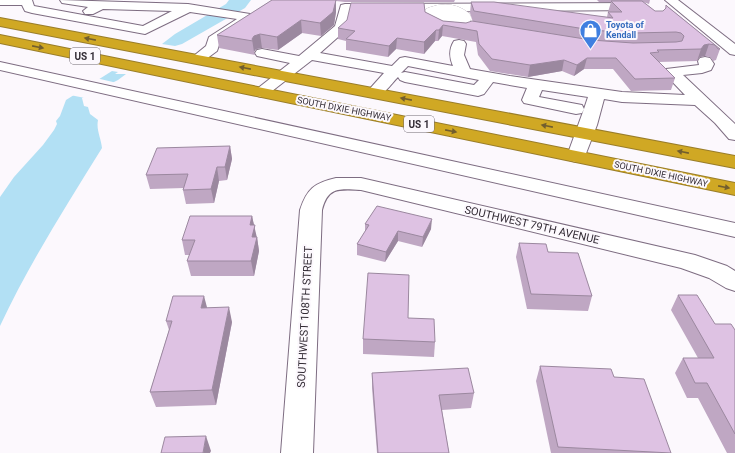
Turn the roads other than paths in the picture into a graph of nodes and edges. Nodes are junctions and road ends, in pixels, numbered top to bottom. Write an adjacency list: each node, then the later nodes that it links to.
1 (25, 0): 4 (street); 12 (street)
2 (66, 0): 5 (street)
3 (671, 0): 22 (street)
4 (0, 1)
5 (101, 5): 8 (street); 12 (street)
6 (331, 6): 9 (street)
7 (545, 6): 7 (street); 10 (street)
8 (188, 8): 13 (street); 16 (street)
9 (345, 8): 10 (street); 24 (street)
10 (384, 9): 15 (street)
11 (262, 10): 13 (street)
12 (76, 17): 16 (street)
13 (246, 17): 21 (street)
14 (0, 22): 18 (highway, SOUTH DIXIE HIGHWAY / US 1, one-way to 14)
15 (466, 26)
16 (145, 30): 18 (street)
17 (0, 39): 35 (highway, SOUTH DIXIE HIGHWAY / US 1, one-way to 35)
18 (118, 44): 25 (highway, SOUTH DIXIE HIGHWAY / US 1)
19 (459, 44): 29 (street)
20 (228, 46): 21 (street)
21 (212, 48): 25 (street)
22 (735, 51)
23 (262, 53): 24 (street)
24 (306, 58): 26 (street); 31 (street)
25 (197, 59): 31 (highway, SOUTH DIXIE HIGHWAY / US 1, one-way to 25)
26 (331, 60): 30 (street); 33 (street)
27 (705, 61): 38 (street)
28 (0, 66): 46 (street)
29 (465, 72): 30 (street); 32 (street)
30 (400, 74): 32 (street); 36 (street)
31 (284, 75): 33 (highway, SOUTH DIXIE HIGHWAY / US 1); 35 (street)
32 (488, 77): 34 (street)
33 (336, 85): 36 (highway, SOUTH DIXIE HIGHWAY / US 1)
34 (536, 85): 37 (street); 39 (street)
35 (261, 92): 42 (highway, SOUTH DIXIE HIGHWAY / US 1, one-way to 42)
36 (374, 92): 40 (highway, SOUTH DIXIE HIGHWAY / US 1, one-way to 36)
37 (597, 94): 38 (street); 40 (street)
38 (700, 100): 41 (street)
39 (576, 109)
40 (585, 133): 42 (street); 43 (highway, SOUTH DIXIE HIGHWAY / US 1, one-way to 40)
41 (735, 135)
42 (576, 156): 45 (highway, SOUTH DIXIE HIGHWAY / US 1, one-way to 45)
43 (735, 162)
44 (325, 187): 47 (street, SOUTHWEST 79TH AVENUE); 48 (street, SOUTHWEST 108TH STREET)
45 (735, 189)
46 (735, 230)
47 (735, 282)
48 (297, 453)

